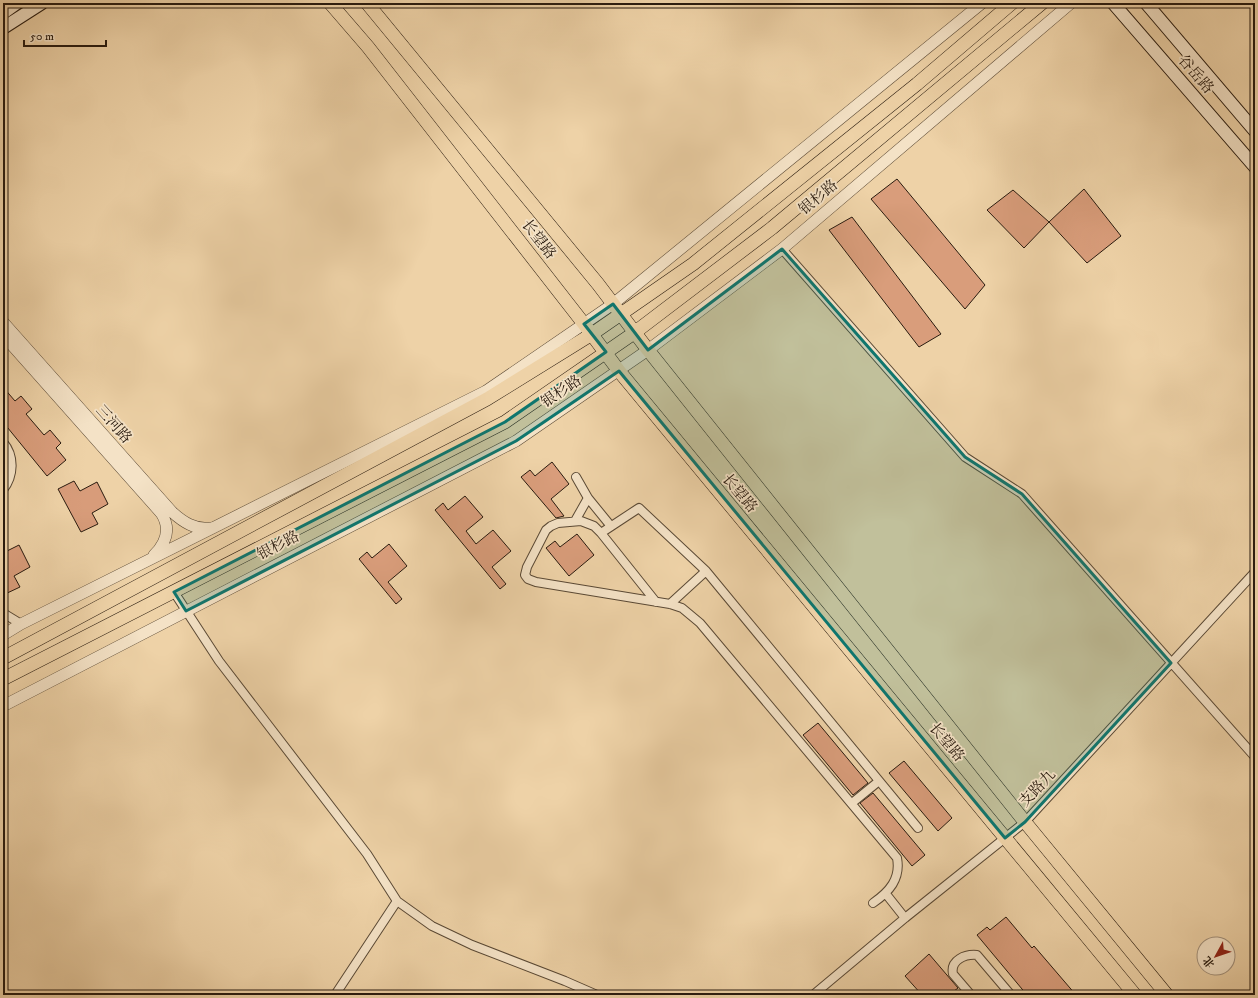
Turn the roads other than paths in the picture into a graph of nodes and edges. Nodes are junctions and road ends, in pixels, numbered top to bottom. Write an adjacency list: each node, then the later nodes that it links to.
1 (18, 3): 11 (main road)
2 (42, 3): 12 (main road)
3 (330, 3): 19 (main road, 长望路)
4 (367, 3): 16 (main road, 长望路)
5 (982, 3): 16 (street)
6 (1012, 3): 17 (main road, 银杉路)
7 (1042, 3): 20 (main road, 银杉路)
8 (1071, 3): 15 (street, 银杉路)
9 (1113, 3): 14 (main road, 谷岳路)
10 (1146, 3): 13 (main road)
11 (3, 13)
12 (3, 28)
13 (1255, 131)
14 (1255, 167)
15 (782, 249): 23 (street, 银杉路); 45 (street)
16 (613, 304): 17 (main road, 长望路); 19 (street)
17 (621, 315): 20 (main road, 长望路); 21 (main road, 银杉路)
18 (3, 322): 32 (street, 三河路)
19 (584, 324): 21 (main road, 长望路); 32 (street)
20 (634, 333): 23 (main road, 长望路); 24 (main road, 银杉路)
21 (592, 334): 24 (main road, 长望路); 44 (main road, 银杉路)
22 (3, 335): 34 (street, 三河路)
23 (648, 350): 25 (street, 银杉路); 51 (main road, 长望路)
24 (606, 352): 25 (main road, 长望路); 37 (main road, 银杉路)
25 (619, 371): 40 (street, 银杉路); 53 (main road, 长望路)
26 (3, 442): 28 (street)
27 (576, 477): 29 (street)
28 (3, 490)
29 (588, 498): 30 (street); 31 (street)
30 (575, 521): 33 (street); 38 (street)
31 (610, 525): 33 (street); 35 (street)
32 (213, 528): 34 (street)
33 (601, 532): 38 (street)
34 (150, 560): 42 (street)
35 (706, 571): 39 (street); 49 (street)
36 (1255, 572): 45 (street, 支路九)
37 (174, 592): 40 (street); 46 (main road, 银杉路)
38 (656, 602): 39 (street)
39 (670, 604): 50 (street)
40 (186, 611): 47 (street, 银杉路); 55 (street)
41 (3, 613): 42 (street)
42 (21, 624): 43 (street)
43 (3, 634)
44 (3, 658)
45 (1171, 663): 48 (street); 51 (street, 支路九)
46 (3, 679)
47 (3, 706)
48 (1255, 756)
49 (879, 781): 50 (street); 52 (street)
50 (852, 803): 54 (street)
51 (1025, 822): 53 (street, 支路九); 64 (main road, 长望路)
52 (918, 828)
53 (1005, 838): 57 (street, 支路九); 63 (main road, 长望路)
54 (886, 894): 56 (street); 57 (street)
55 (397, 901): 58 (street); 59 (street)
56 (873, 903)
57 (905, 918): 60 (street, 支路九)
58 (335, 995)
59 (597, 995)
60 (813, 995)
61 (971, 995): 62 (street)
62 (1011, 995)
63 (1135, 995)
64 (1167, 995)

